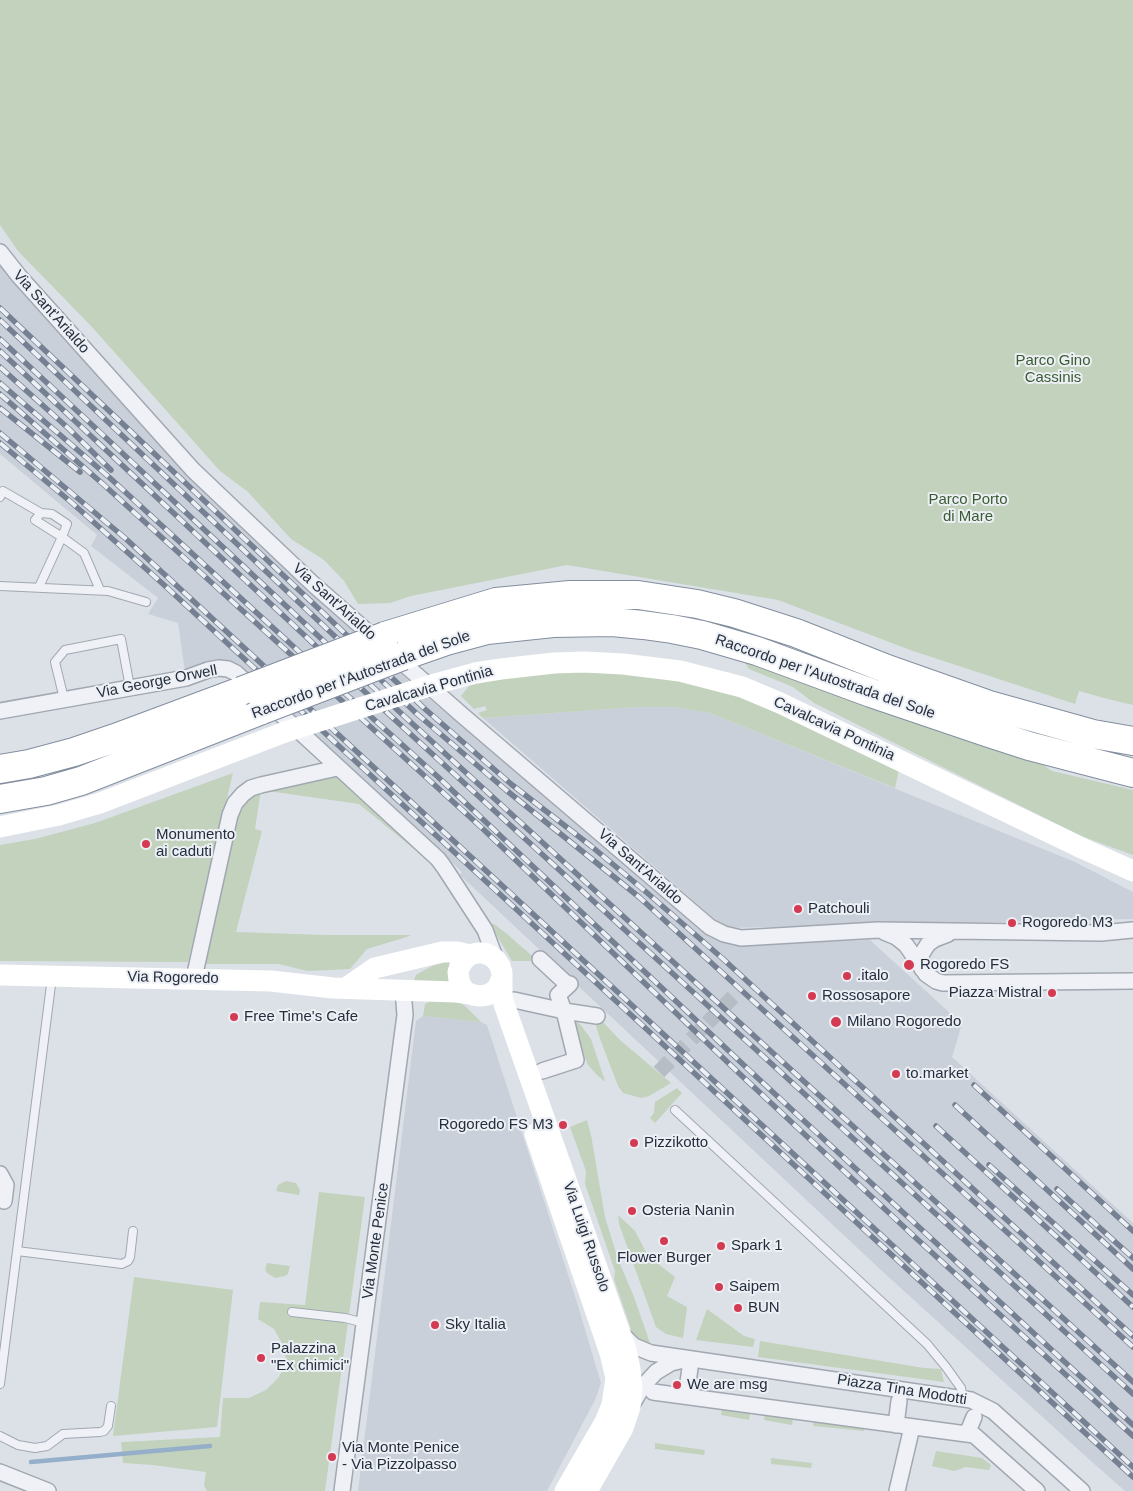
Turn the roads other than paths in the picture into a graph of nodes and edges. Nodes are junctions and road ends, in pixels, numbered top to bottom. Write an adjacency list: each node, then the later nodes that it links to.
1 (0, 252): 21 (street, Via Sant'Arialdo)
2 (0, 497): 3 (lane)
3 (41, 513): 4 (lane); 4 (lane)
4 (62, 537): 6 (lane); 7 (lane)
5 (0, 586): 6 (lane)
6 (39, 586): 7 (lane)
7 (100, 590): 8 (lane)
8 (146, 602)
9 (129, 688): 10 (street, Via George Orwell); 10 (lane); 14 (street, Via George Orwell)
10 (64, 700): 11 (street, Via George Orwell)
11 (0, 711)
12 (1133, 741): 15 (highway, Raccordo per l'Autostrada del Sole, bridge)
13 (1029, 746): 16 (highway, Raccordo per l'Autostrada del Sole); 17 (highway); 18 (highway, Raccordo per l'Autostrada del Sole, bridge)
14 (337, 768): 28 (street, Via George Orwell); 31 (street)
15 (0, 769)
16 (1133, 773)
17 (1133, 785)
18 (0, 799)
19 (0, 827): 20 (street, Cavalcavia Pontinia, bridge)
20 (1133, 871)
21 (878, 930): 23 (street, Via Sant'Arialdo); 27 (street)
22 (1133, 930): 23 (street, Via Sant'Arialdo)
23 (957, 932): 27 (street)
24 (433, 953): 25 (street); 33 (street); 34 (street)
25 (470, 955): 28 (street); 35 (street)
26 (540, 959): 37 (street)
27 (922, 969): 32 (street)
28 (499, 970): 35 (street); 48 (street, Via Luigi Russolo)
29 (0, 975): 30 (street, Via Rogoredo)
30 (52, 975): 31 (street, Via Rogoredo); 45 (lane)
31 (194, 978): 33 (street, Via Rogoredo)
32 (1133, 981)
33 (346, 988): 34 (street, Via Rogoredo)
34 (403, 990): 35 (street, Via Rogoredo); 47 (street, Via Monte Penice)
35 (472, 995): 65 (street, Via Luigi Russolo)
36 (514, 1000): 37 (street)
37 (564, 1011): 38 (street); 39 (street)
38 (597, 1016)
39 (542, 1071)
40 (675, 1110): 53 (lane)
41 (1, 1176): 42 (street); 43 (street)
42 (18, 1179)
43 (4, 1201)
44 (133, 1232): 45 (lane)
45 (17, 1251): 50 (lane)
46 (292, 1312): 47 (lane)
47 (365, 1323): 64 (street, Via Monte Penice)
48 (619, 1329): 49 (street, Piazza Tina Modotti); 56 (street, Via Luigi Russolo)
49 (690, 1364): 52 (street); 53 (street, Piazza Tina Modotti); 56 (street, Piazza Tina Modotti)
50 (0, 1384)
51 (653, 1392): 52 (street)
52 (686, 1396): 58 (street)
53 (963, 1399): 69 (street, Piazza Tina Modotti)
54 (899, 1402): 58 (street)
55 (111, 1406): 61 (lane)
56 (630, 1407): 66 (street, Via Luigi Russolo)
57 (974, 1417): 60 (street)
58 (896, 1425): 59 (street)
59 (912, 1427): 60 (street); 67 (street)
60 (967, 1434): 68 (street)
61 (0, 1436)
62 (0, 1472): 63 (street)
63 (48, 1491)
64 (342, 1491)
65 (565, 1491)
66 (587, 1491)
67 (897, 1491)
68 (1037, 1491)
69 (1082, 1491)

